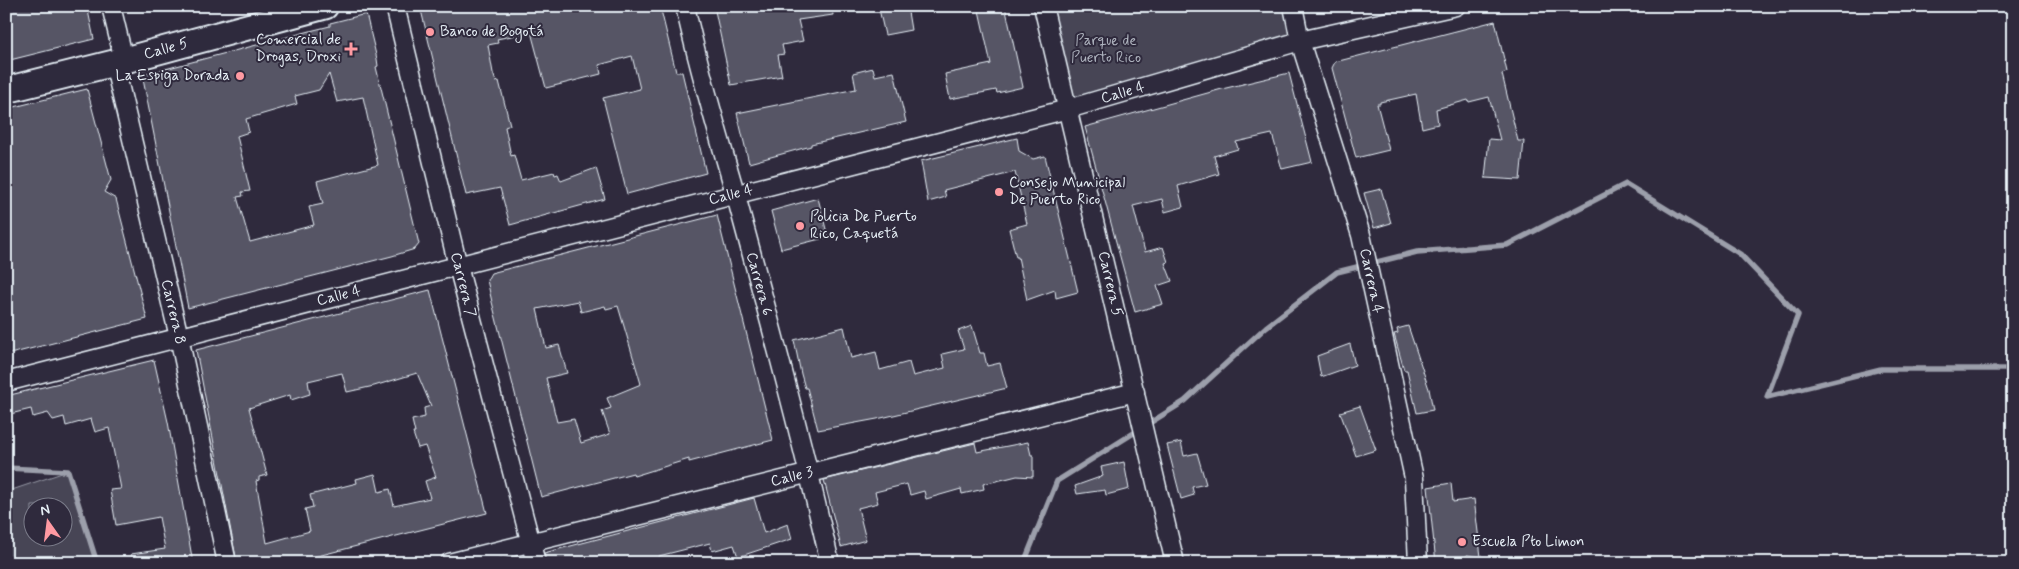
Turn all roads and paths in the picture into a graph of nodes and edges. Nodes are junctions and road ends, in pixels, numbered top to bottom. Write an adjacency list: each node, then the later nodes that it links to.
1 (111, 6): 9 (street, Carrera 8)
2 (325, 6): 9 (street, Calle 5)
3 (395, 6): 13 (street, Carrera 7)
4 (685, 6): 12 (street, Carrera 6)
5 (1043, 6): 11 (street, Carrera 5)
6 (1293, 6): 8 (street, Carrera 4)
7 (1456, 6): 8 (street, Calle 4)
8 (1300, 41): 11 (street, Calle 4); 24 (street, Carrera 4)
9 (119, 61): 10 (street, Calle 5); 14 (street, Carrera 8)
10 (6, 90)
11 (1068, 109): 12 (street, Calle 4); 16 (street, Carrera 5)
12 (735, 194): 13 (street, Calle 4); 17 (street, Carrera 6)
13 (458, 266): 14 (street, Calle 4); 18 (street, Carrera 7)
14 (179, 337): 15 (street, Calle 4); 19 (street, Carrera 8)
15 (6, 382)
16 (1135, 392): 17 (street, Calle 3); 23 (street, Carrera 5)
17 (810, 473): 18 (street, Calle 3); 22 (street, Carrera 6)
18 (531, 542): 20 (street, Calle 3); 21 (street, Carrera 7)
19 (227, 563)
20 (448, 563)
21 (536, 563)
22 (830, 563)
23 (1175, 563)
24 (1418, 563)

